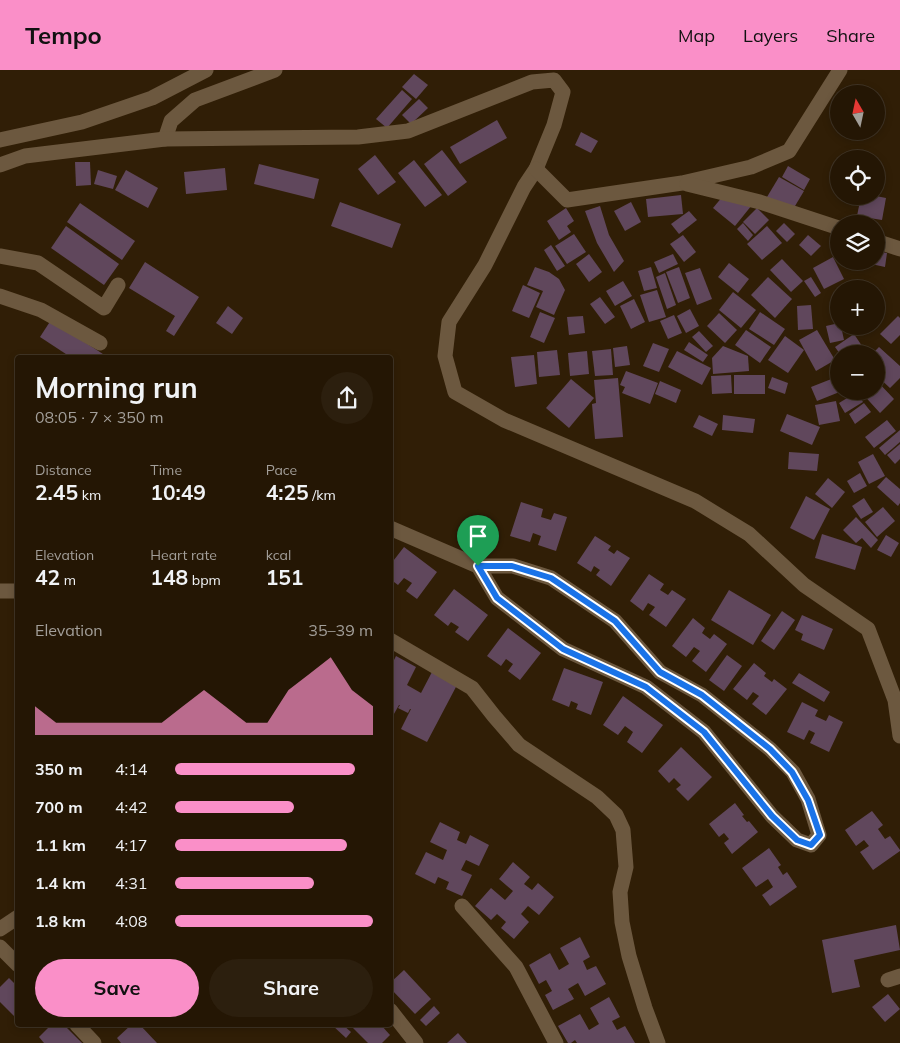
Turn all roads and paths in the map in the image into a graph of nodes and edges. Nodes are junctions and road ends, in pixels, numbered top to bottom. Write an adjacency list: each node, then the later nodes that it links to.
1 (206, 70): 5 (street)
2 (275, 70): 4 (street)
3 (840, 70): 8 (street)
4 (165, 139): 6 (street); 7 (street)
5 (0, 140)
6 (0, 165)
7 (536, 169): 8 (street); 23 (street)
8 (682, 183): 9 (street)
9 (830, 225)
10 (885, 244): 11 (street)
11 (900, 249)
12 (0, 256): 13 (street)
13 (118, 285)
14 (0, 296): 15 (street)
15 (100, 343)
16 (393, 529): 17 (street)
17 (478, 566): 21 (street); 22 (street)
18 (0, 590): 19 (street)
19 (15, 591)
20 (393, 642): 34 (street)
21 (660, 672): 22 (street); 22 (street)
22 (646, 687)
23 (900, 736)
24 (462, 906): 33 (street)
25 (15, 918): 26 (street)
26 (0, 929)
27 (0, 947): 28 (street)
28 (15, 962)
29 (393, 1014): 32 (street)
30 (78, 1027): 31 (street)
31 (94, 1043)
32 (416, 1043)
33 (556, 1043)
34 (658, 1043)

